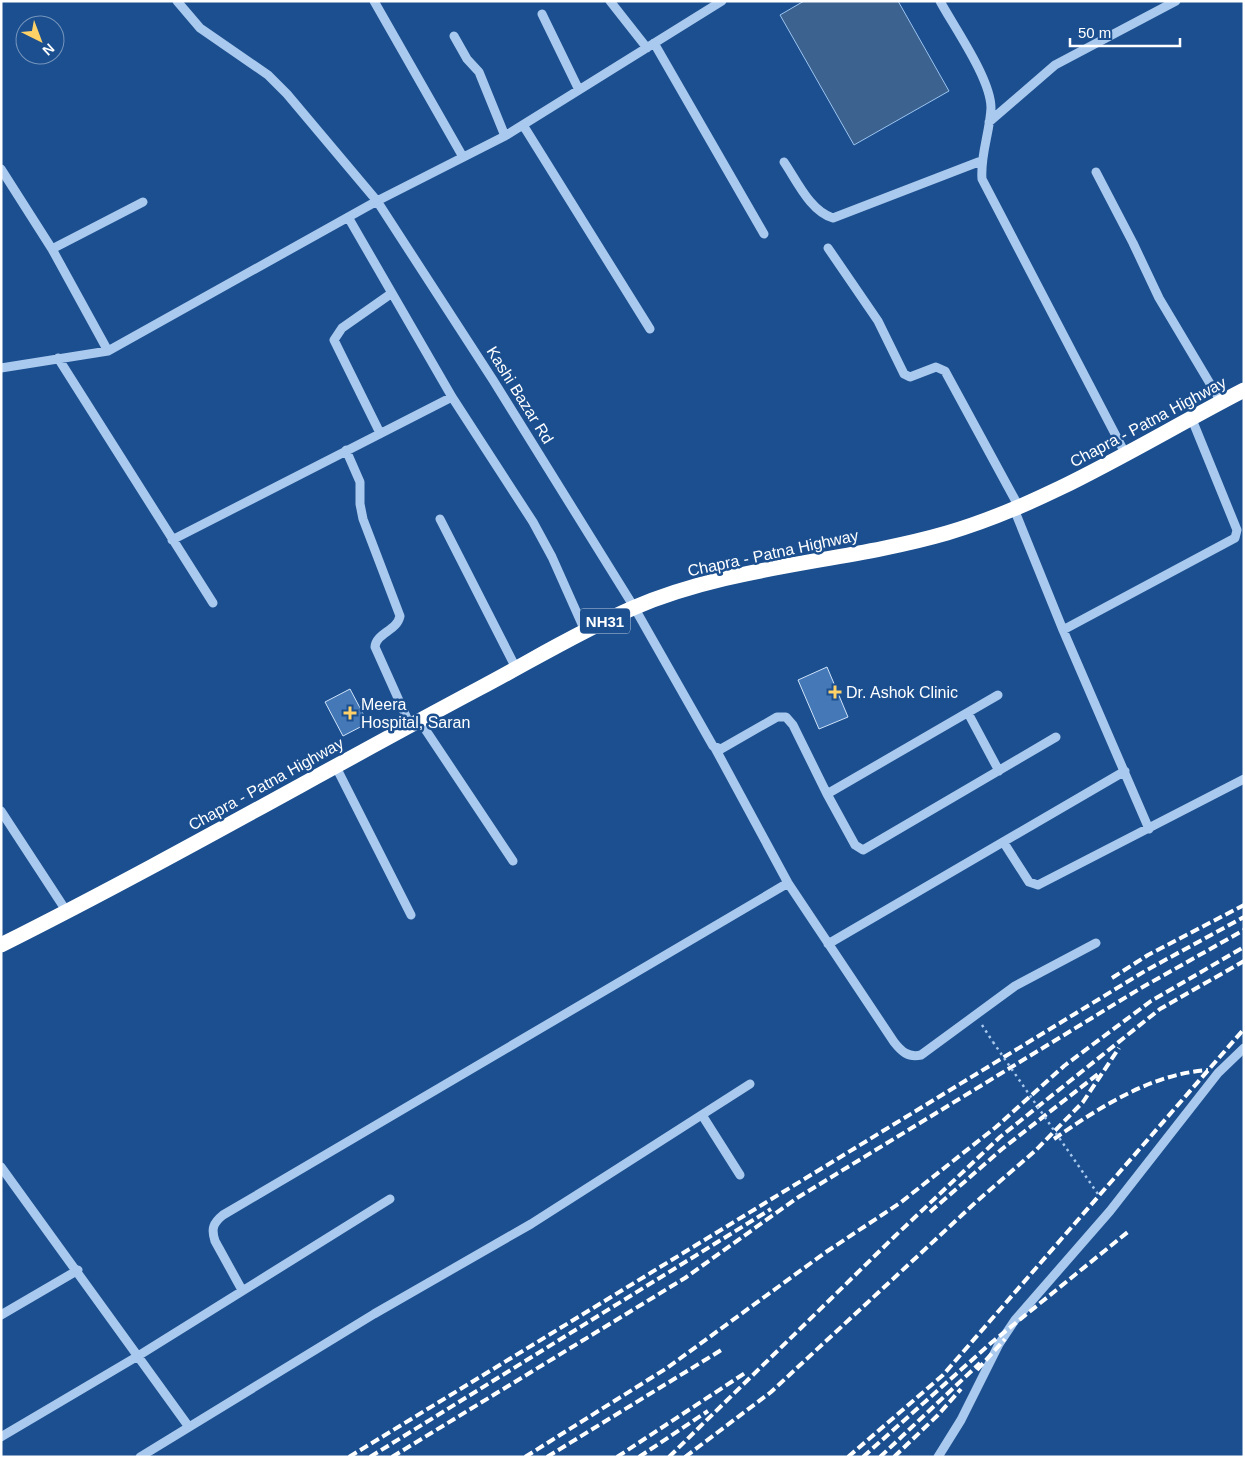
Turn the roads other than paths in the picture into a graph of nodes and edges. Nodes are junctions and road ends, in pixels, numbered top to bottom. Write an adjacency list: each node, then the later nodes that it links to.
1 (177, 1): 19 (street, Kashi Bazar Rd)
2 (374, 1): 14 (street)
3 (610, 1): 9 (street)
4 (722, 1): 9 (street)
5 (940, 1): 11 (street)
6 (1176, 1): 11 (street)
7 (542, 14): 10 (street)
8 (454, 36): 13 (street)
9 (650, 46): 10 (street); 22 (street)
10 (579, 90): 12 (street)
11 (989, 122): 15 (street)
12 (523, 125): 13 (street); 26 (street)
13 (505, 136): 14 (street)
14 (463, 157): 19 (street)
15 (981, 161): 16 (street); 36 (street)
16 (784, 162)
17 (1, 170): 24 (street)
18 (1096, 172): 32 (street)
19 (377, 201): 21 (street); 41 (street, Kashi Bazar Rd)
20 (143, 202): 24 (street)
21 (348, 217): 25 (street); 27 (street)
22 (764, 234)
23 (828, 248): 37 (street)
24 (52, 249): 27 (street)
25 (392, 292): 31 (street); 34 (street)
26 (650, 329)
27 (108, 351): 28 (street)
28 (58, 358): 29 (street); 39 (street)
29 (1, 368)
30 (1244, 390): 32 (highway, Chapra - Patna Highway / NH31)
31 (452, 397): 34 (street); 43 (street)
32 (1221, 402): 33 (highway, Chapra - Patna Highway / NH31)
33 (1191, 418): 36 (highway, Chapra - Patna Highway / NH31); 42 (street)
34 (380, 433): 35 (street)
35 (346, 450): 39 (street); 47 (street)
36 (1125, 453): 37 (highway, Chapra - Patna Highway / NH31)
37 (1016, 508): 41 (highway, Chapra - Patna Highway / NH31); 42 (street)
38 (440, 519): 44 (street)
39 (172, 540): 40 (street)
40 (213, 603)
41 (634, 607): 43 (highway, Chapra - Patna Highway / NH31); 49 (street, Kashi Bazar Rd)
42 (1063, 630): 52 (street)
43 (585, 631): 44 (highway, Chapra - Patna Highway / NH31)
44 (516, 668): 47 (highway, Chapra - Patna Highway / NH31)
45 (998, 695): 46 (street)
46 (968, 712): 51 (street); 54 (street)
47 (414, 722): 50 (highway, Chapra - Patna Highway / NH31); 58 (street)
48 (1056, 737): 51 (street)
49 (715, 748): 54 (street); 59 (street, Kashi Bazar Rd)
50 (336, 766): 60 (highway, Chapra - Patna Highway / NH31); 61 (street)
51 (999, 771): 54 (street)
52 (1125, 771): 56 (street); 57 (street)
53 (1244, 779): 56 (street)
54 (827, 794)
55 (1, 811): 60 (street)
56 (1149, 828): 57 (street)
57 (1004, 843): 63 (street)
58 (513, 861)
59 (788, 883): 63 (street, Kashi Bazar Rd); 72 (street)
60 (67, 912): 64 (highway, Chapra - Patna Highway / NH31)
61 (411, 915)
62 (1096, 943): 63 (street, Kashi Bazar Rd)
63 (828, 944)
64 (1, 945)
65 (1244, 1048): 78 (street)
66 (750, 1084): 67 (street)
67 (702, 1115): 69 (street); 75 (street)
68 (1, 1167): 71 (street)
69 (740, 1175)
70 (390, 1200): 72 (street)
71 (78, 1270): 73 (street); 74 (street)
72 (242, 1290): 74 (street)
73 (1, 1315)
74 (138, 1356): 75 (street); 76 (street)
75 (190, 1427): 77 (street)
76 (1, 1437)
77 (140, 1457)
78 (938, 1457)

